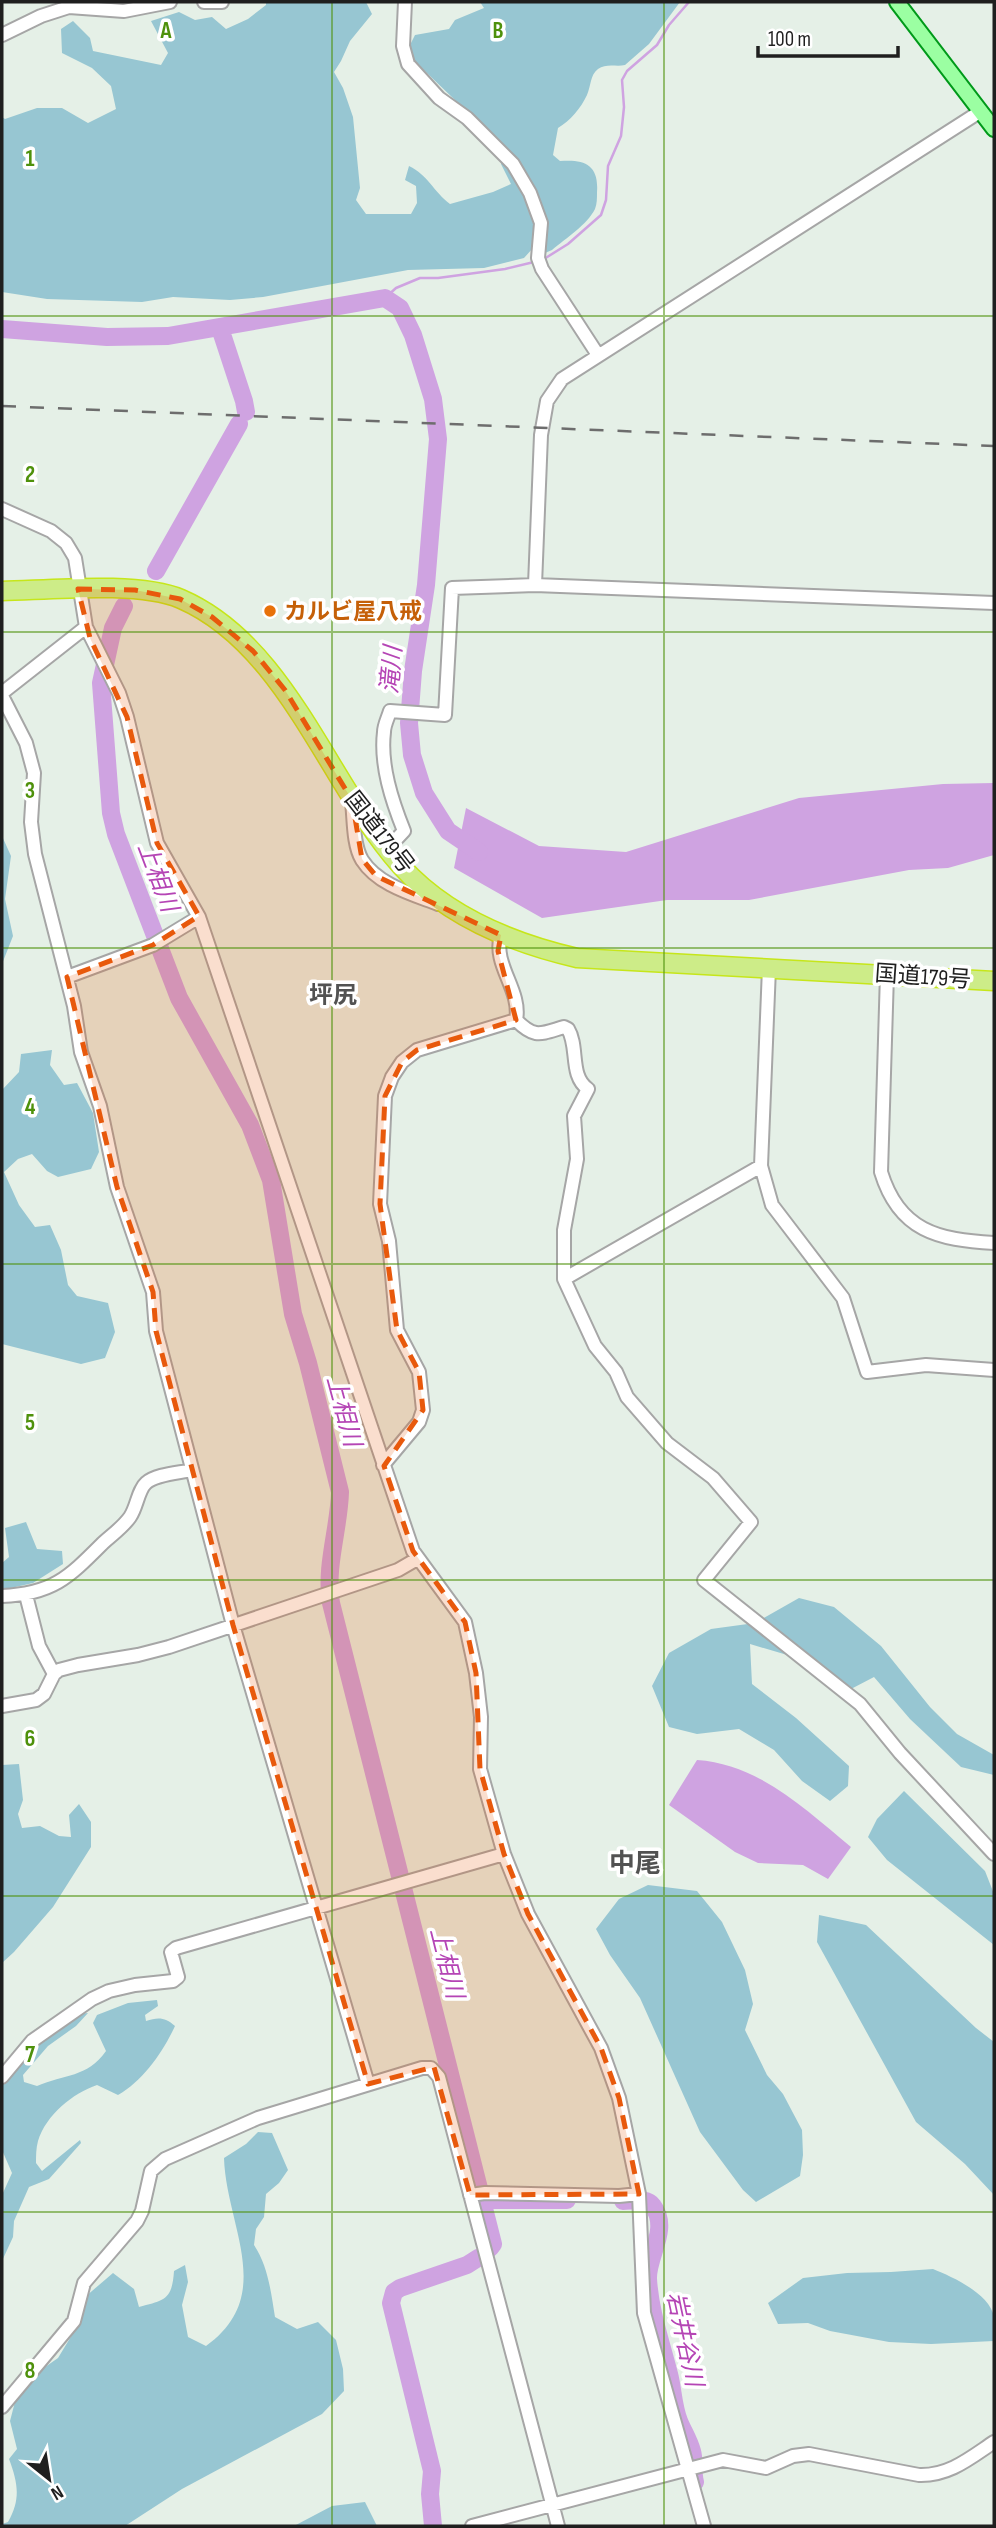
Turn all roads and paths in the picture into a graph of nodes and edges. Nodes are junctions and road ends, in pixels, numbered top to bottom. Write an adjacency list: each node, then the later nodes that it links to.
1 (170, 2): 6 (street)
2 (204, 2): 3 (street)
3 (222, 2)
4 (405, 2): 8 (street)
5 (897, 2): 7 (main road)
6 (2, 35)
7 (990, 121): 8 (street)
8 (598, 355): 10 (street)
9 (2, 509): 11 (street)
10 (535, 585): 13 (street); 17 (street)
11 (78, 589): 12 (highway, 国道179号); 14 (street); 16 (highway, 国道179号)
12 (2, 591)
13 (994, 603)
14 (86, 627): 15 (street); 19 (street)
15 (2, 695): 23 (street)
16 (352, 800): 17 (highway, 国道179号); 18 (street)
17 (388, 848): 18 (highway, 国道179号)
18 (449, 908): 20 (highway, 国道179号)
19 (199, 917): 23 (street); 30 (street)
20 (501, 935): 21 (highway, 国道179号); 25 (street)
21 (769, 968): 22 (highway, 国道179号); 26 (street)
22 (887, 974): 24 (highway, 国道179号); 27 (street)
23 (66, 978): 31 (street)
24 (994, 981)
25 (516, 1020): 28 (street); 30 (street)
26 (761, 1166): 28 (street); 29 (street)
27 (994, 1243)
28 (564, 1279): 39 (street)
29 (994, 1370)
30 (383, 1465): 32 (street)
31 (192, 1470): 33 (street); 35 (street)
32 (417, 1559): 35 (street); 38 (street)
33 (26, 1595): 34 (street); 36 (street)
34 (2, 1596)
35 (233, 1625): 36 (street); 40 (street)
36 (54, 1674): 37 (street)
37 (2, 1706)
38 (504, 1854): 40 (street); 44 (street)
39 (994, 1854)
40 (316, 1908): 41 (street); 42 (street)
41 (2, 2077)
42 (368, 2084): 43 (street); 45 (street)
43 (477, 2194): 44 (street); 48 (street)
44 (639, 2198): 47 (street)
45 (2, 2407)
46 (994, 2442): 47 (street)
47 (687, 2468): 48 (street); 51 (street)
48 (552, 2504): 49 (street); 50 (street)
49 (472, 2526)
50 (558, 2526)
51 (704, 2526)

